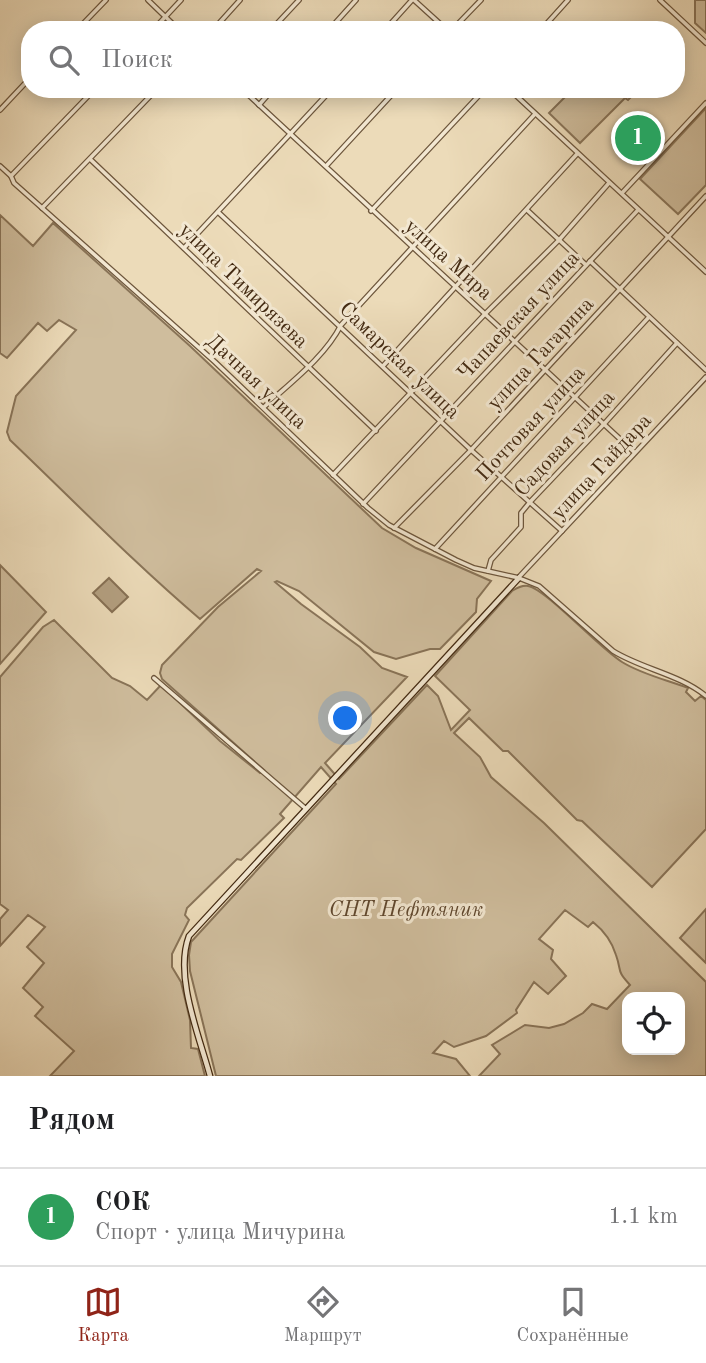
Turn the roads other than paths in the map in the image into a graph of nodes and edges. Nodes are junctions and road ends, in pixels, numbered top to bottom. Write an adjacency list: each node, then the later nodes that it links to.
1 (106, 0): 12 (street)
2 (148, 0): 11 (street)
3 (181, 0): 11 (street)
4 (240, 0): 15 (street)
5 (299, 0): 16 (street)
6 (356, 0): 17 (street)
7 (413, 0): 18 (street); 19 (street)
8 (481, 0): 20 (street)
9 (568, 0): 21 (street)
10 (660, 0): 22 (street)
11 (165, 17): 13 (street); 14 (street)
12 (86, 21)
13 (161, 21)
14 (169, 21)
15 (220, 21)
16 (279, 21)
17 (337, 21)
18 (393, 21)
19 (437, 21)
20 (461, 21)
21 (549, 21)
22 (682, 21)
23 (685, 23): 24 (street)
24 (706, 43)
25 (21, 88): 36 (street)
26 (86, 98): 43 (street)
27 (148, 98): 40 (street)
28 (252, 98): 35 (street, улица Мира)
29 (265, 98): 35 (street)
30 (324, 98): 38 (street)
31 (389, 98): 41 (street)
32 (477, 98): 50 (street)
33 (519, 98): 37 (street)
34 (706, 103): 45 (street)
35 (259, 105): 38 (street, улица Мира)
36 (0, 110)
37 (536, 114): 39 (street); 54 (street)
38 (291, 134): 41 (street, улица Мира); 51 (street)
39 (577, 154): 44 (street); 48 (street)
40 (90, 159): 47 (street); 55 (street, улица Тимирязева)
41 (327, 165): 50 (street, улица Мира)
42 (0, 166): 43 (street, Дачная улица)
43 (11, 176): 47 (street, Дачная улица)
44 (610, 183): 45 (street); 53 (street)
45 (621, 194): 49 (street)
46 (706, 196): 52 (street, улица Гагарина)
47 (42, 208): 73 (street, Дачная улица)
48 (527, 210): 53 (street); 59 (street)
49 (638, 210): 52 (street); 56 (street, Чапаевская улица)
50 (371, 211): 54 (street, улица Мира)
51 (218, 212): 55 (street); 63 (street, Самарская улица)
52 (668, 236): 58 (street); 60 (street, улица Гагарина)
53 (559, 240): 57 (street); 61 (street)
54 (412, 247): 59 (street, улица Мира); 63 (street)
55 (184, 248): 67 (street, улица Тимирязева)
56 (590, 261): 57 (street, Чапаевская улица); 60 (street)
57 (586, 265): 64 (street, Чапаевская улица)
58 (706, 272)
59 (455, 287): 61 (street, улица Мира); 66 (street)
60 (620, 290): 62 (street); 68 (street, улица Гагарина)
61 (485, 314): 64 (street, улица Мира); 71 (street)
62 (649, 317): 65 (street); 72 (street, Почтовая улица)
63 (341, 325): 66 (street, Самарская улица); 67 (street)
64 (514, 342): 68 (street, улица Мира); 74 (street, Чапаевская улица)
65 (677, 343): 69 (street); 75 (street, Садовая улица)
66 (383, 366): 71 (street, Самарская улица)
67 (306, 367): 73 (street); 76 (street, улица Тимирязева)
68 (545, 370): 72 (street, улица Мира); 77 (street, улица Гагарина)
69 (706, 370)
70 (706, 377): 78 (street, улица Гайдара)
71 (412, 394): 74 (street, Самарская улица); 76 (street)
72 (575, 397): 75 (street, улица Мира); 80 (street, Почтовая улица)
73 (264, 408): 79 (street, Дачная улица)
74 (441, 421): 77 (street, Самарская улица); 82 (street, Чапаевская улица)
75 (604, 424): 78 (street, улица Мира); 81 (street, Садовая улица)
76 (376, 431): 79 (street)
77 (471, 450): 80 (street, Самарская улица); 83 (street, улица Гагарина)
78 (634, 453): 84 (street, улица Гайдара)
79 (333, 475): 82 (street, Дачная улица)
80 (501, 477): 81 (street, Самарская улица); 85 (street, Почтовая улица)
81 (530, 502): 84 (street, Самарская улица); 86 (street, Садовая улица)
82 (363, 504): 83 (street, Дачная улица)
83 (394, 528): 85 (street, Дачная улица)
84 (562, 531): 87 (street, улица Гайдара)
85 (434, 550): 86 (street, Дачная улица)
86 (488, 571): 87 (street, Дачная улица)
87 (519, 578): 89 (street, Дачная улица); 90 (street)
88 (154, 678): 90 (street)
89 (706, 696)
90 (305, 808): 91 (street)
91 (210, 1076)

